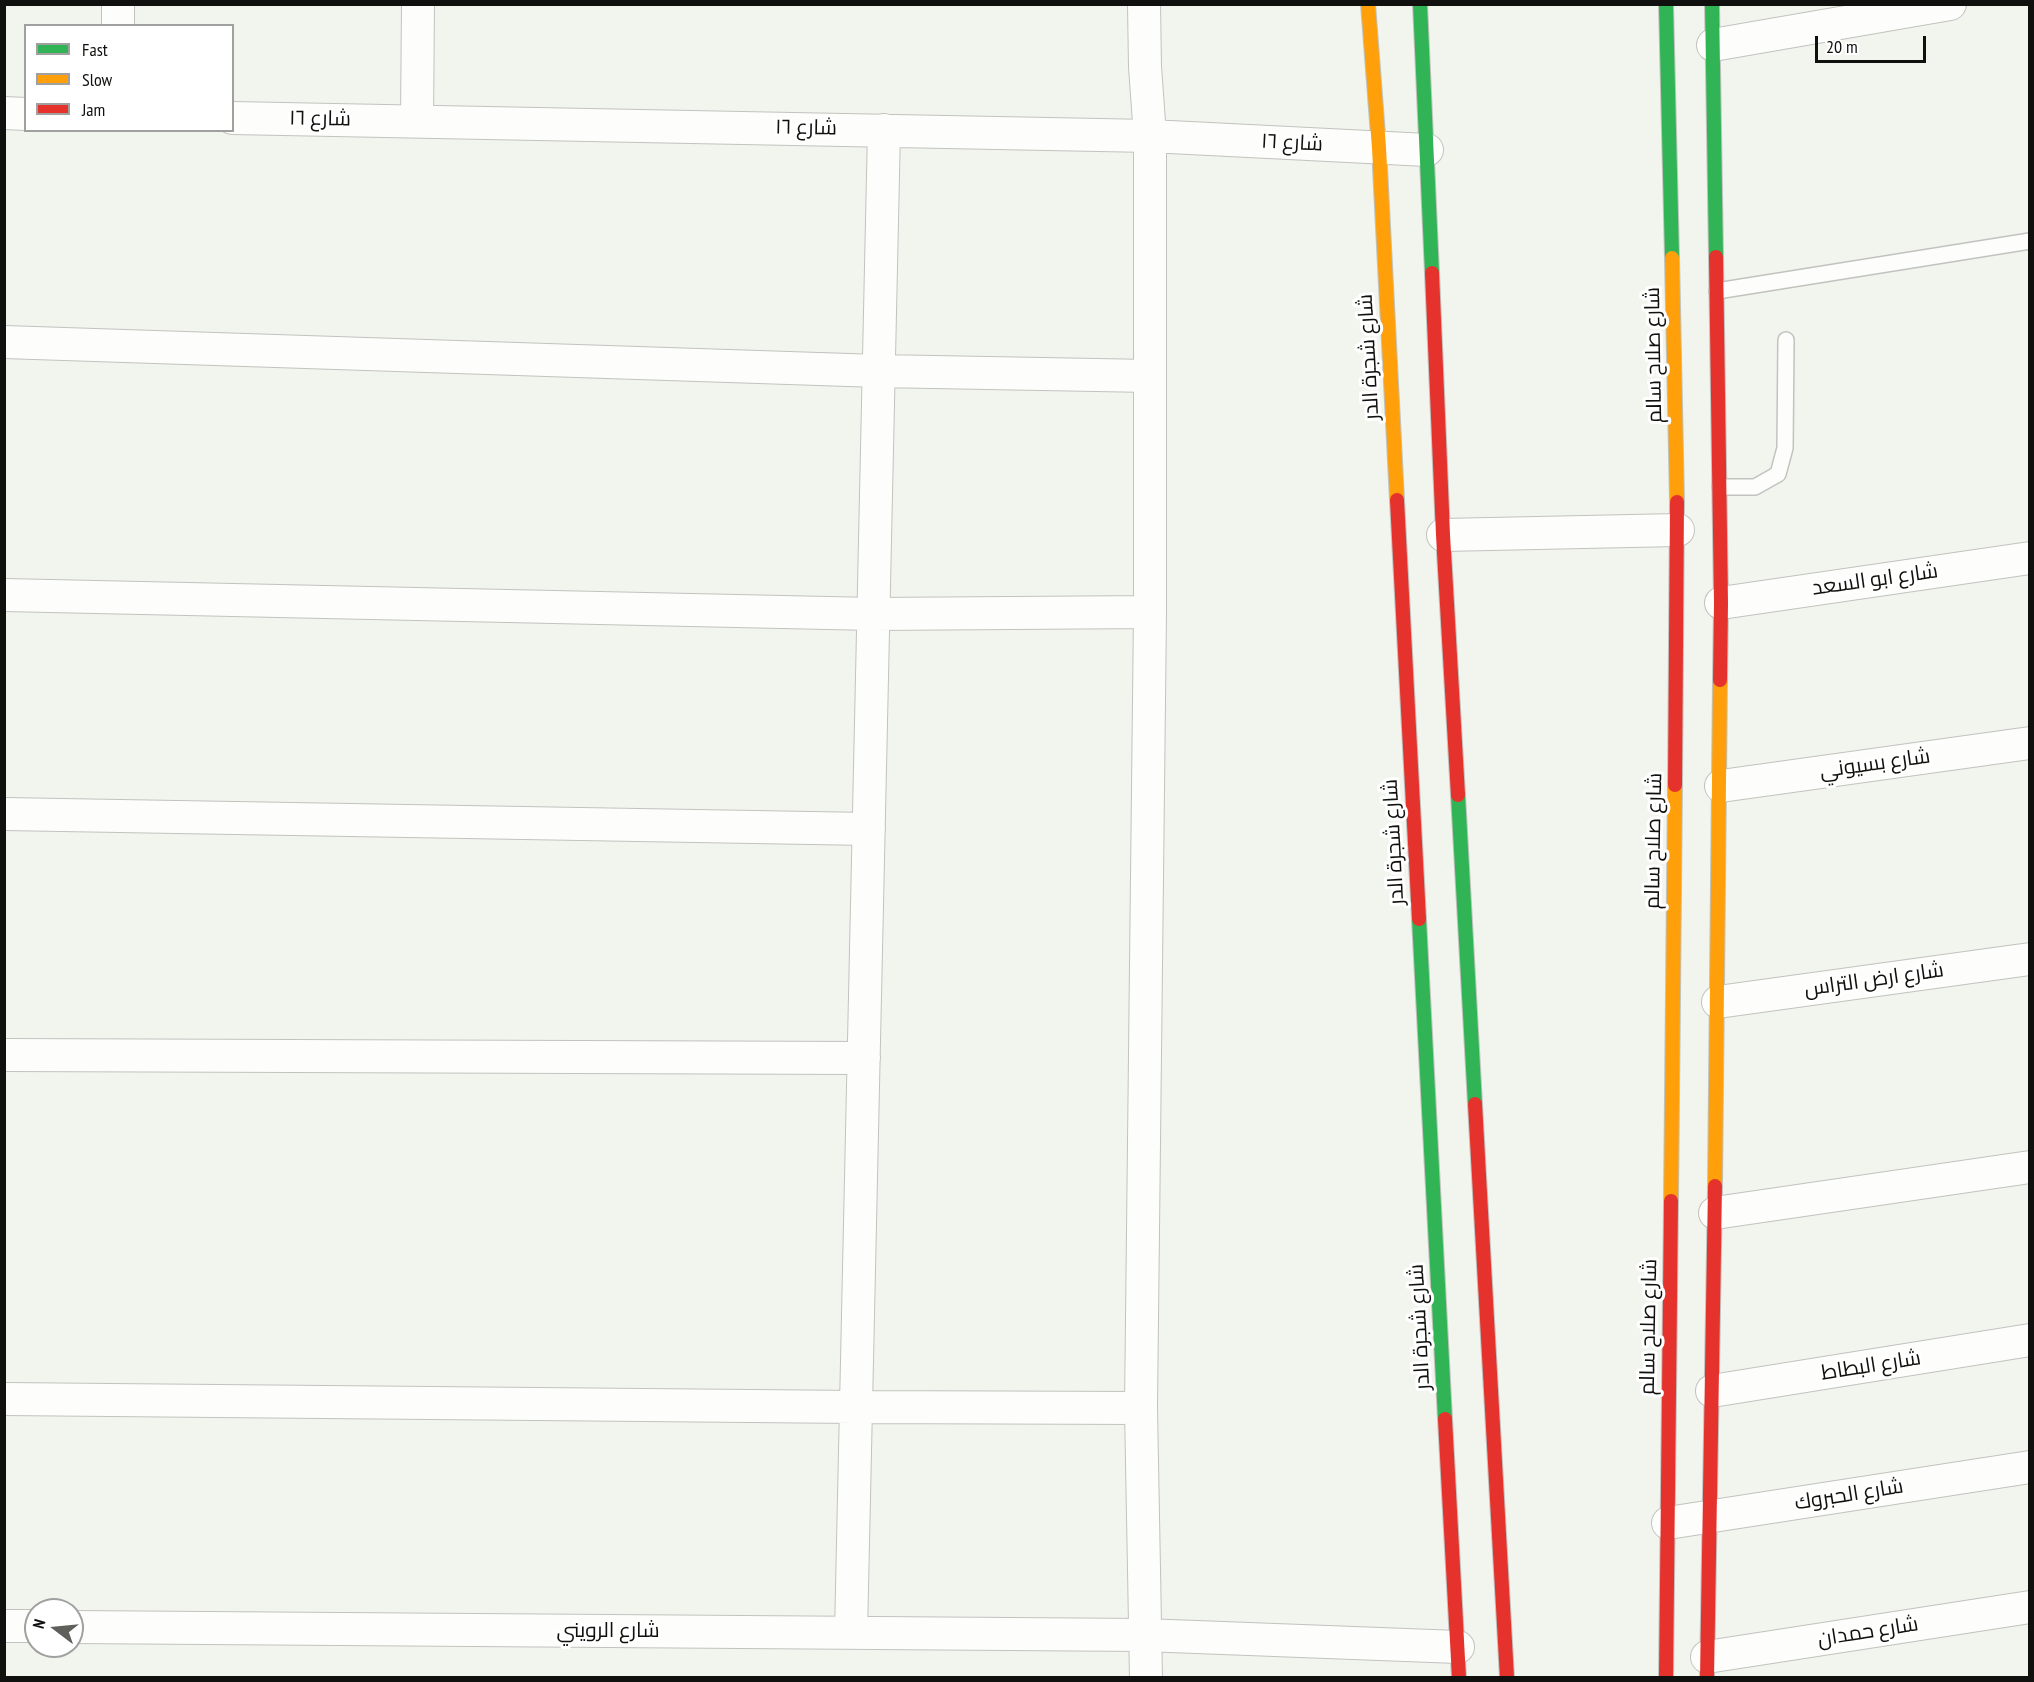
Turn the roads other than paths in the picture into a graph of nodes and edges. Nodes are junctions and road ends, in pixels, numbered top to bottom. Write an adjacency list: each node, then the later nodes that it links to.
1 (118, 4): 9 (street)
2 (418, 4): 14 (street)
3 (1144, 4): 16 (street)
4 (1368, 4): 17 (main road, شارع شجرة الدر)
5 (1420, 4): 18 (main road)
6 (1666, 4): 26 (main road, شارع صلاح سالم)
7 (1712, 4): 10 (main road)
8 (1950, 4): 10 (street)
9 (118, 24)
10 (1713, 45): 20 (main road)
11 (4, 113): 12 (street)
12 (24, 114)
13 (234, 118): 14 (street, شارع ١٦)
14 (417, 121): 15 (street, شارع ١٦)
15 (884, 130): 16 (street, شارع ١٦); 23 (street)
16 (1150, 136): 17 (street, شارع ١٦); 24 (street)
17 (1379, 148): 18 (street, شارع ١٦); 57 (main road, شارع شجرة الدر)
18 (1427, 150): 27 (main road)
19 (2030, 241): 20 (lane)
20 (1712, 292): 25 (main road)
21 (1786, 340): 25 (lane)
22 (4, 342): 23 (street)
23 (879, 371): 24 (street); 32 (street)
24 (1150, 376): 31 (street)
25 (1720, 487): 30 (main road)
26 (1678, 530): 27 (street); 50 (main road, شارع صلاح سالم)
27 (1443, 535): 61 (main road)
28 (2030, 558): 30 (street, شارع ابو السعد)
29 (4, 595): 32 (street)
30 (1721, 603): 34 (main road)
31 (1150, 612): 32 (street); 47 (street)
32 (874, 614): 36 (street)
33 (2030, 743): 34 (street, شارع بسيوني)
34 (1720, 786): 38 (main road)
35 (4, 814): 36 (street)
36 (869, 829): 40 (street)
37 (2030, 959): 38 (street, شارع ارض التراس)
38 (1718, 1002): 42 (main road)
39 (4, 1055): 40 (street)
40 (864, 1058): 46 (street)
41 (2030, 1167): 42 (street)
42 (1715, 1213): 44 (main road)
43 (2030, 1341): 44 (street, شارع البطاط)
44 (1712, 1391): 49 (main road)
45 (4, 1398): 46 (street)
46 (856, 1407): 47 (street); 55 (street)
47 (1141, 1408): 56 (street)
48 (2030, 1467): 49 (street, شارع الحبروك)
49 (1710, 1517): 50 (street, شارع الحبروك); 58 (main road)
50 (1668, 1522): 62 (main road, شارع صلاح سالم)
51 (2030, 1607): 58 (street, شارع حمدان)
52 (4, 1626): 53 (street)
53 (24, 1626)
54 (84, 1627): 55 (street, شارع الرويني)
55 (851, 1633): 56 (street, شارع الرويني)
56 (1144, 1635): 57 (street, شارع الرويني); 59 (street)
57 (1458, 1647): 60 (main road, شارع شجرة الدر)
58 (1707, 1667)
59 (1146, 1677)
60 (1459, 1677)
61 (1507, 1677)
62 (1666, 1677)

